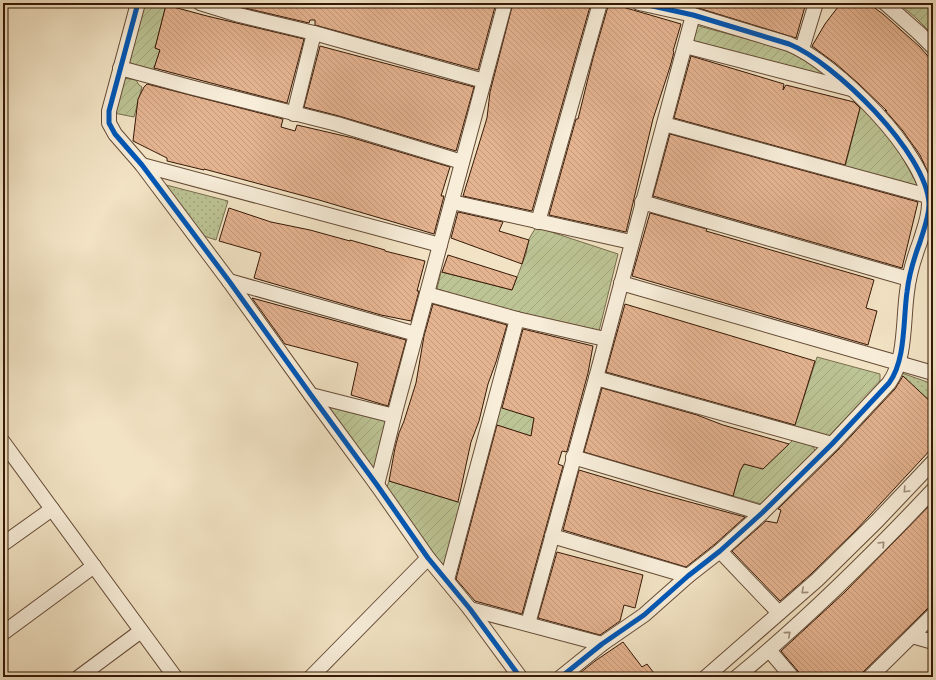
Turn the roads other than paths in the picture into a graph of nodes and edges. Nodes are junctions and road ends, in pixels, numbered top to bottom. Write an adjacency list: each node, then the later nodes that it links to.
1 (138, 3): 13 (street)
2 (200, 3): 9 (street)
3 (505, 3): 14 (street)
4 (600, 3): 23 (street)
5 (639, 3): 8 (street)
6 (816, 3): 12 (street)
7 (885, 3): 11 (street)
8 (693, 15): 10 (street); 12 (street)
9 (314, 33): 14 (street); 16 (street)
10 (685, 46): 15 (street); 17 (street)
11 (933, 47)
12 (802, 49): 15 (street)
13 (120, 68): 16 (street); 19 (street)
14 (484, 81): 18 (street)
15 (854, 89): 22 (street)
16 (294, 114): 18 (street)
17 (664, 124): 21 (street); 22 (street)
18 (462, 162): 20 (street)
19 (142, 165): 25 (street); 27 (street)
20 (452, 202): 23 (street); 25 (street)
21 (642, 202): 24 (street); 26 (street)
22 (930, 202): 26 (street)
23 (538, 222): 24 (street)
24 (631, 242): 28 (street)
25 (440, 245): 29 (street)
26 (909, 279): 33 (street)
27 (229, 280): 31 (street); 36 (street)
28 (621, 283): 32 (street); 33 (street)
29 (427, 294): 30 (street); 31 (street)
30 (517, 319): 32 (street); 52 (street)
31 (416, 334): 37 (street)
32 (605, 339): 35 (street)
33 (900, 362): 34 (street); 38 (street)
34 (933, 373)
35 (596, 378): 38 (street); 40 (street)
36 (311, 395): 37 (street); 42 (street)
37 (394, 416): 42 (street)
38 (832, 444): 45 (street)
39 (4, 447): 44 (street)
40 (573, 457): 45 (street); 46 (street)
41 (933, 462): 53 (street, one-way to 53)
42 (377, 485): 49 (street)
43 (933, 490): 54 (street, one-way to 43)
44 (52, 509): 47 (street); 50 (street)
45 (762, 513): 48 (street)
46 (552, 536): 51 (street); 58 (street)
47 (3, 544)
48 (720, 551): 51 (street); 56 (street)
49 (428, 558): 52 (street); 67 (street)
50 (94, 566): 59 (street); 60 (street)
51 (688, 576): 63 (street)
52 (446, 580): 55 (street)
53 (817, 580): 54 (street); 56 (street, one-way to 56)
54 (832, 594): 64 (street, one-way to 54)
55 (470, 609): 58 (street); 68 (street)
56 (779, 613): 70 (street)
57 (933, 615): 61 (street)
58 (528, 624): 63 (street)
59 (141, 630): 65 (street); 66 (street)
60 (3, 633)
61 (912, 636): 62 (street); 73 (street)
62 (933, 642)
63 (602, 644): 69 (street)
64 (769, 650): 71 (street); 72 (street)
65 (79, 677)
66 (175, 677)
67 (311, 677)
68 (520, 677)
69 (561, 677)
70 (706, 677)
71 (737, 677)
72 (792, 677)
73 (870, 677)

